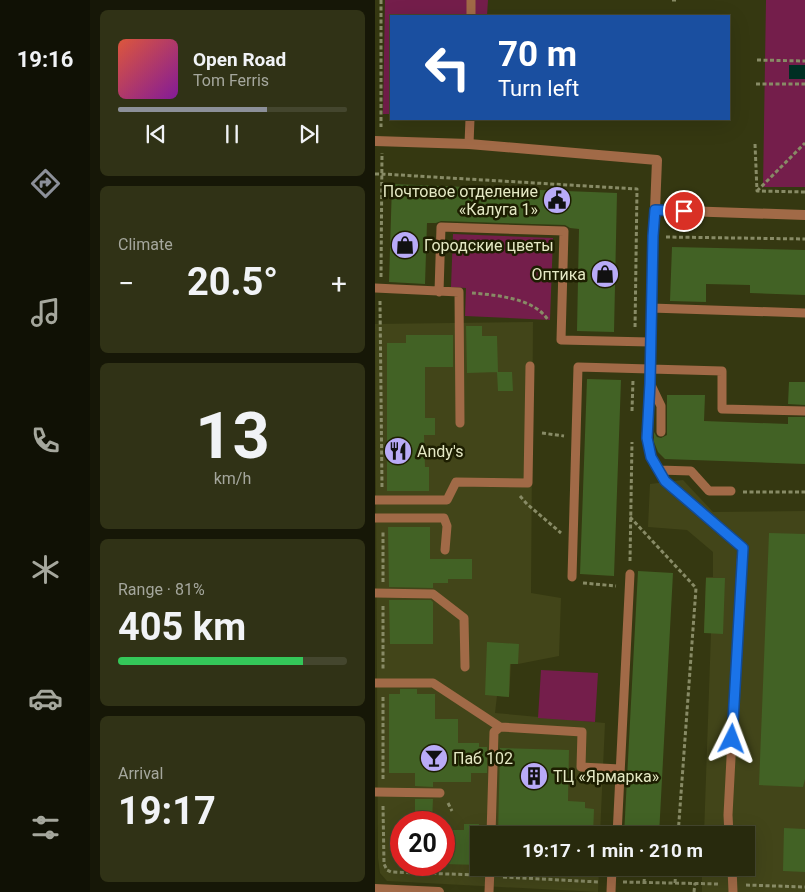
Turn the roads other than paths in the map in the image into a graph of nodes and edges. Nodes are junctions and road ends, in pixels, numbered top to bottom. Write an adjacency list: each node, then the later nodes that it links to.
1 (471, 0): 2 (lane)
2 (471, 15)
3 (469, 120): 5 (lane)
4 (379, 141): 5 (street)
5 (469, 144): 6 (street)
6 (655, 210): 7 (street); 10 (lane)
7 (805, 215)
8 (378, 288): 9 (lane)
9 (439, 292): 12 (lane); 17 (lane)
10 (651, 308): 11 (lane); 12 (lane)
11 (805, 312)
12 (650, 342): 14 (lane)
13 (531, 366): 21 (lane)
14 (649, 369): 15 (lane); 16 (lane); 25 (lane)
15 (650, 383): 18 (lane); 19 (lane)
16 (805, 410)
17 (460, 423)
18 (661, 432)
19 (659, 470): 20 (lane); 35 (lane)
20 (731, 491)
21 (378, 500)
22 (379, 518): 23 (lane)
23 (445, 550)
24 (630, 574): 30 (lane)
25 (572, 577)
26 (379, 594): 27 (lane)
27 (465, 667)
28 (379, 683): 29 (lane)
29 (500, 727): 30 (lane); 33 (lane)
30 (620, 769): 34 (lane)
31 (379, 793): 32 (lane)
32 (441, 793)
33 (491, 826)
34 (617, 826)
35 (729, 826)
36 (489, 876): 40 (lane)
37 (611, 876): 41 (lane)
38 (375, 889): 39 (street)
39 (439, 892)
40 (489, 892)
41 (611, 892)

